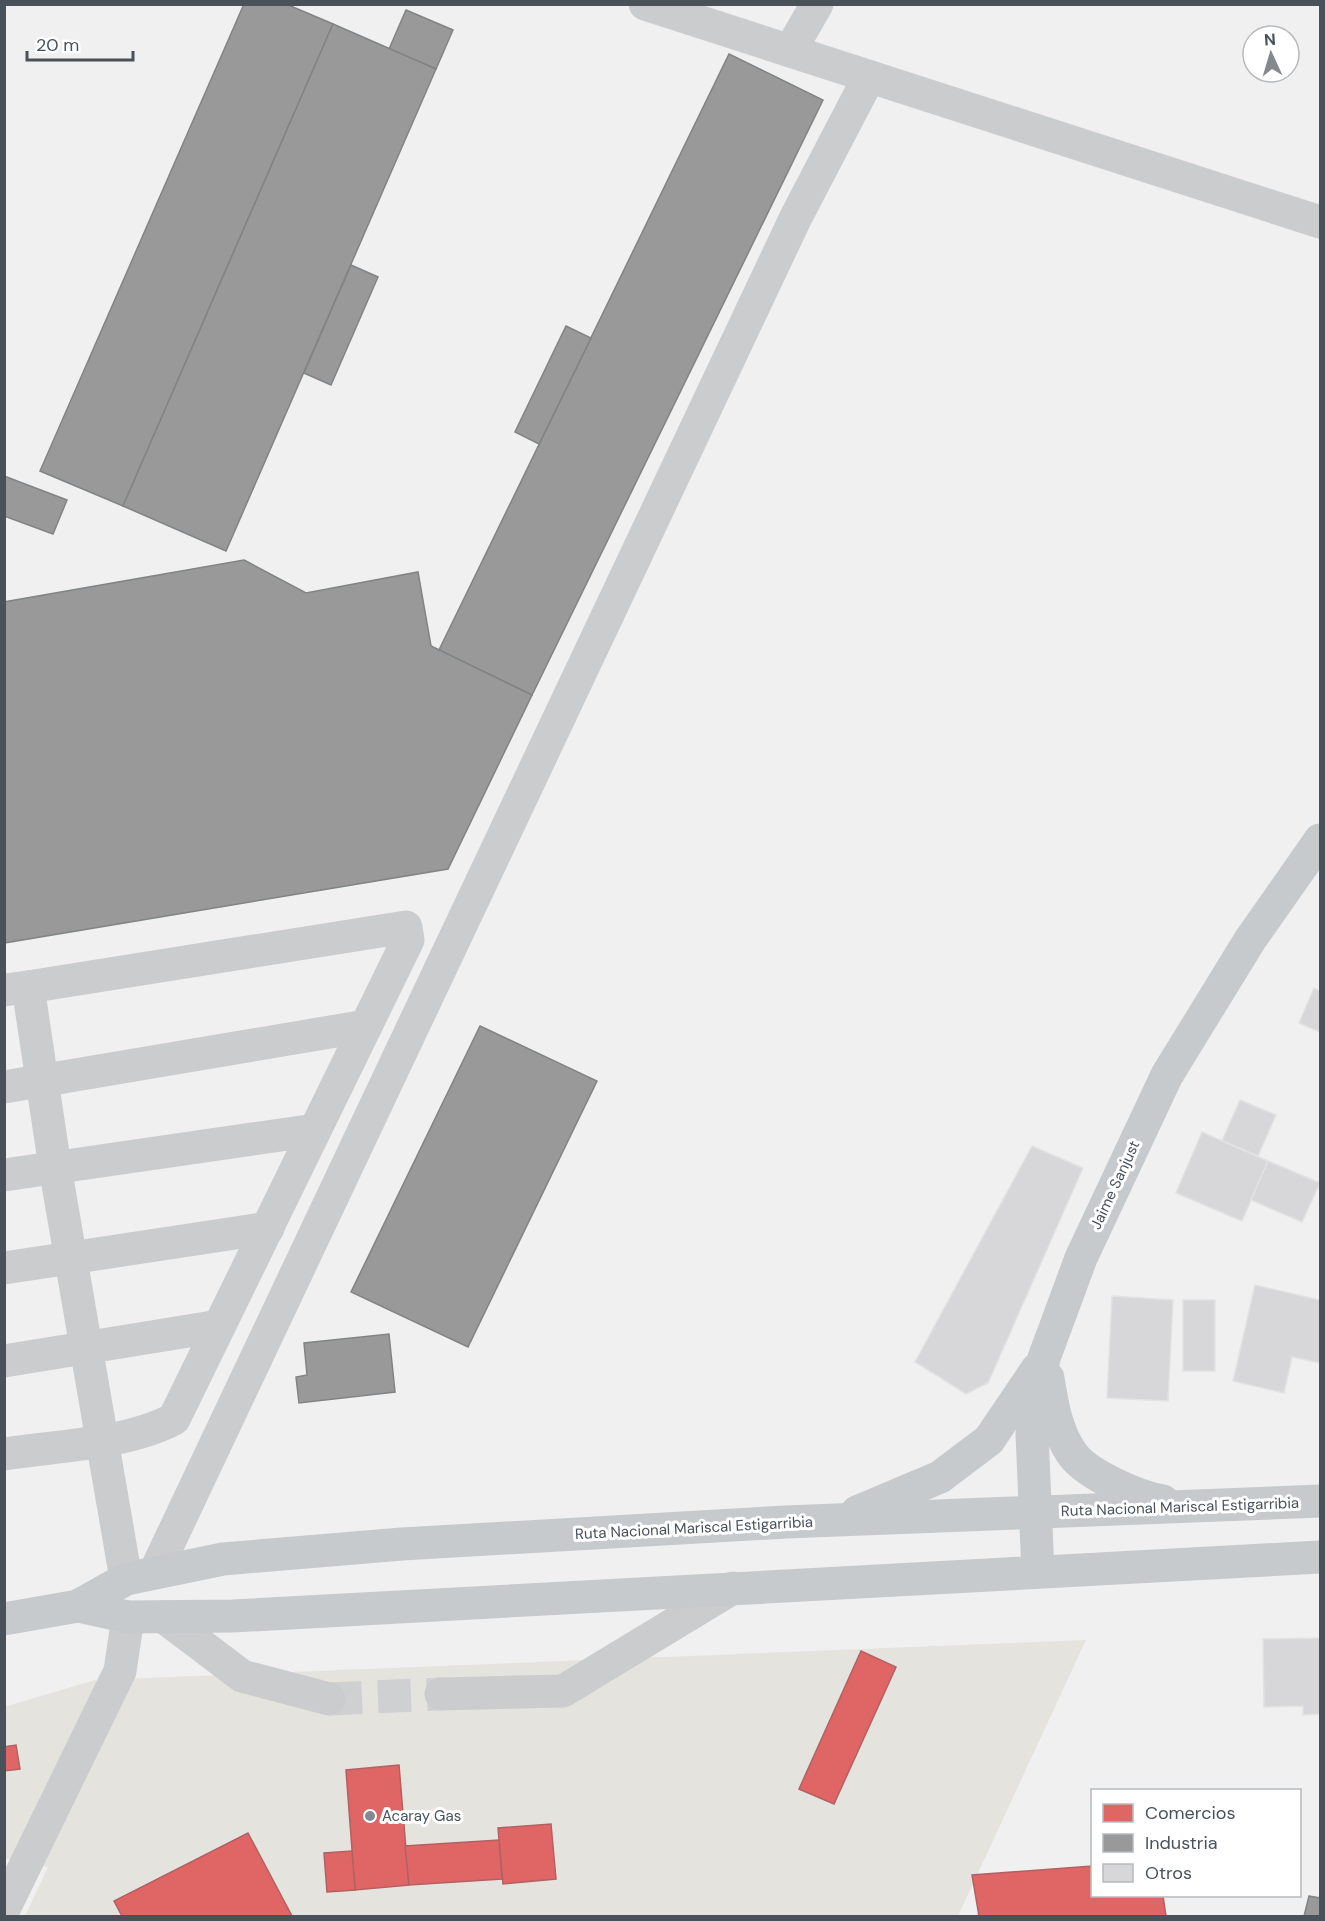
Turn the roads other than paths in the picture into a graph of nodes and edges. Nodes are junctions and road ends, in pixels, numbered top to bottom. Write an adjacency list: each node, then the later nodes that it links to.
1 (645, 4): 3 (street)
2 (818, 4): 3 (street)
3 (790, 51): 4 (street)
4 (869, 77): 5 (street); 29 (street)
5 (1320, 222)
6 (1320, 840): 19 (main road, Jaime Sanjust)
7 (16, 989): 8 (street); 9 (street)
8 (366, 1026): 9 (street); 11 (street)
9 (41, 1082): 10 (street); 12 (street)
10 (4, 1087)
11 (315, 1130): 12 (street); 14 (street)
12 (55, 1167): 13 (street); 15 (street)
13 (4, 1175)
14 (268, 1228): 15 (street); 17 (street)
15 (71, 1257): 16 (street); 18 (street)
16 (4, 1268)
17 (219, 1326): 18 (street); 21 (street)
18 (87, 1347): 20 (street); 21 (street)
19 (1044, 1358): 24 (main road); 25 (main road, Jaime Sanjust); 26 (main road)
20 (4, 1361)
21 (104, 1439): 22 (street); 29 (street)
22 (4, 1454)
23 (1320, 1501): 24 (main road, Ruta Nacional Mariscal Estigarribia)
24 (1203, 1507): 25 (main road, Ruta Nacional Mariscal Estigarribia)
25 (1034, 1512): 26 (main road, Ruta Nacional Mariscal Estigarribia); 28 (main road, Jaime Sanjust)
26 (786, 1522): 29 (main road, Ruta Nacional Mariscal Estigarribia)
27 (1320, 1557): 28 (main road, Ruta Nacional Mariscal Estigarribia)
28 (1038, 1572): 30 (main road, Ruta Nacional Mariscal Estigarribia)
29 (140, 1575): 31 (main road, Ruta Nacional Mariscal Estigarribia)
30 (733, 1588): 33 (main road, Ruta Nacional Mariscal Estigarribia); 35 (street)
31 (78, 1606): 32 (main road, Ruta Nacional Mariscal Estigarribia); 34 (main road, Ruta Nacional Mariscal Estigarribia)
32 (129, 1617): 33 (main road, Ruta Nacional Mariscal Estigarribia); 37 (street)
33 (164, 1617): 36 (street)
34 (4, 1619)
35 (441, 1695)
36 (329, 1699)
37 (4, 1910)

